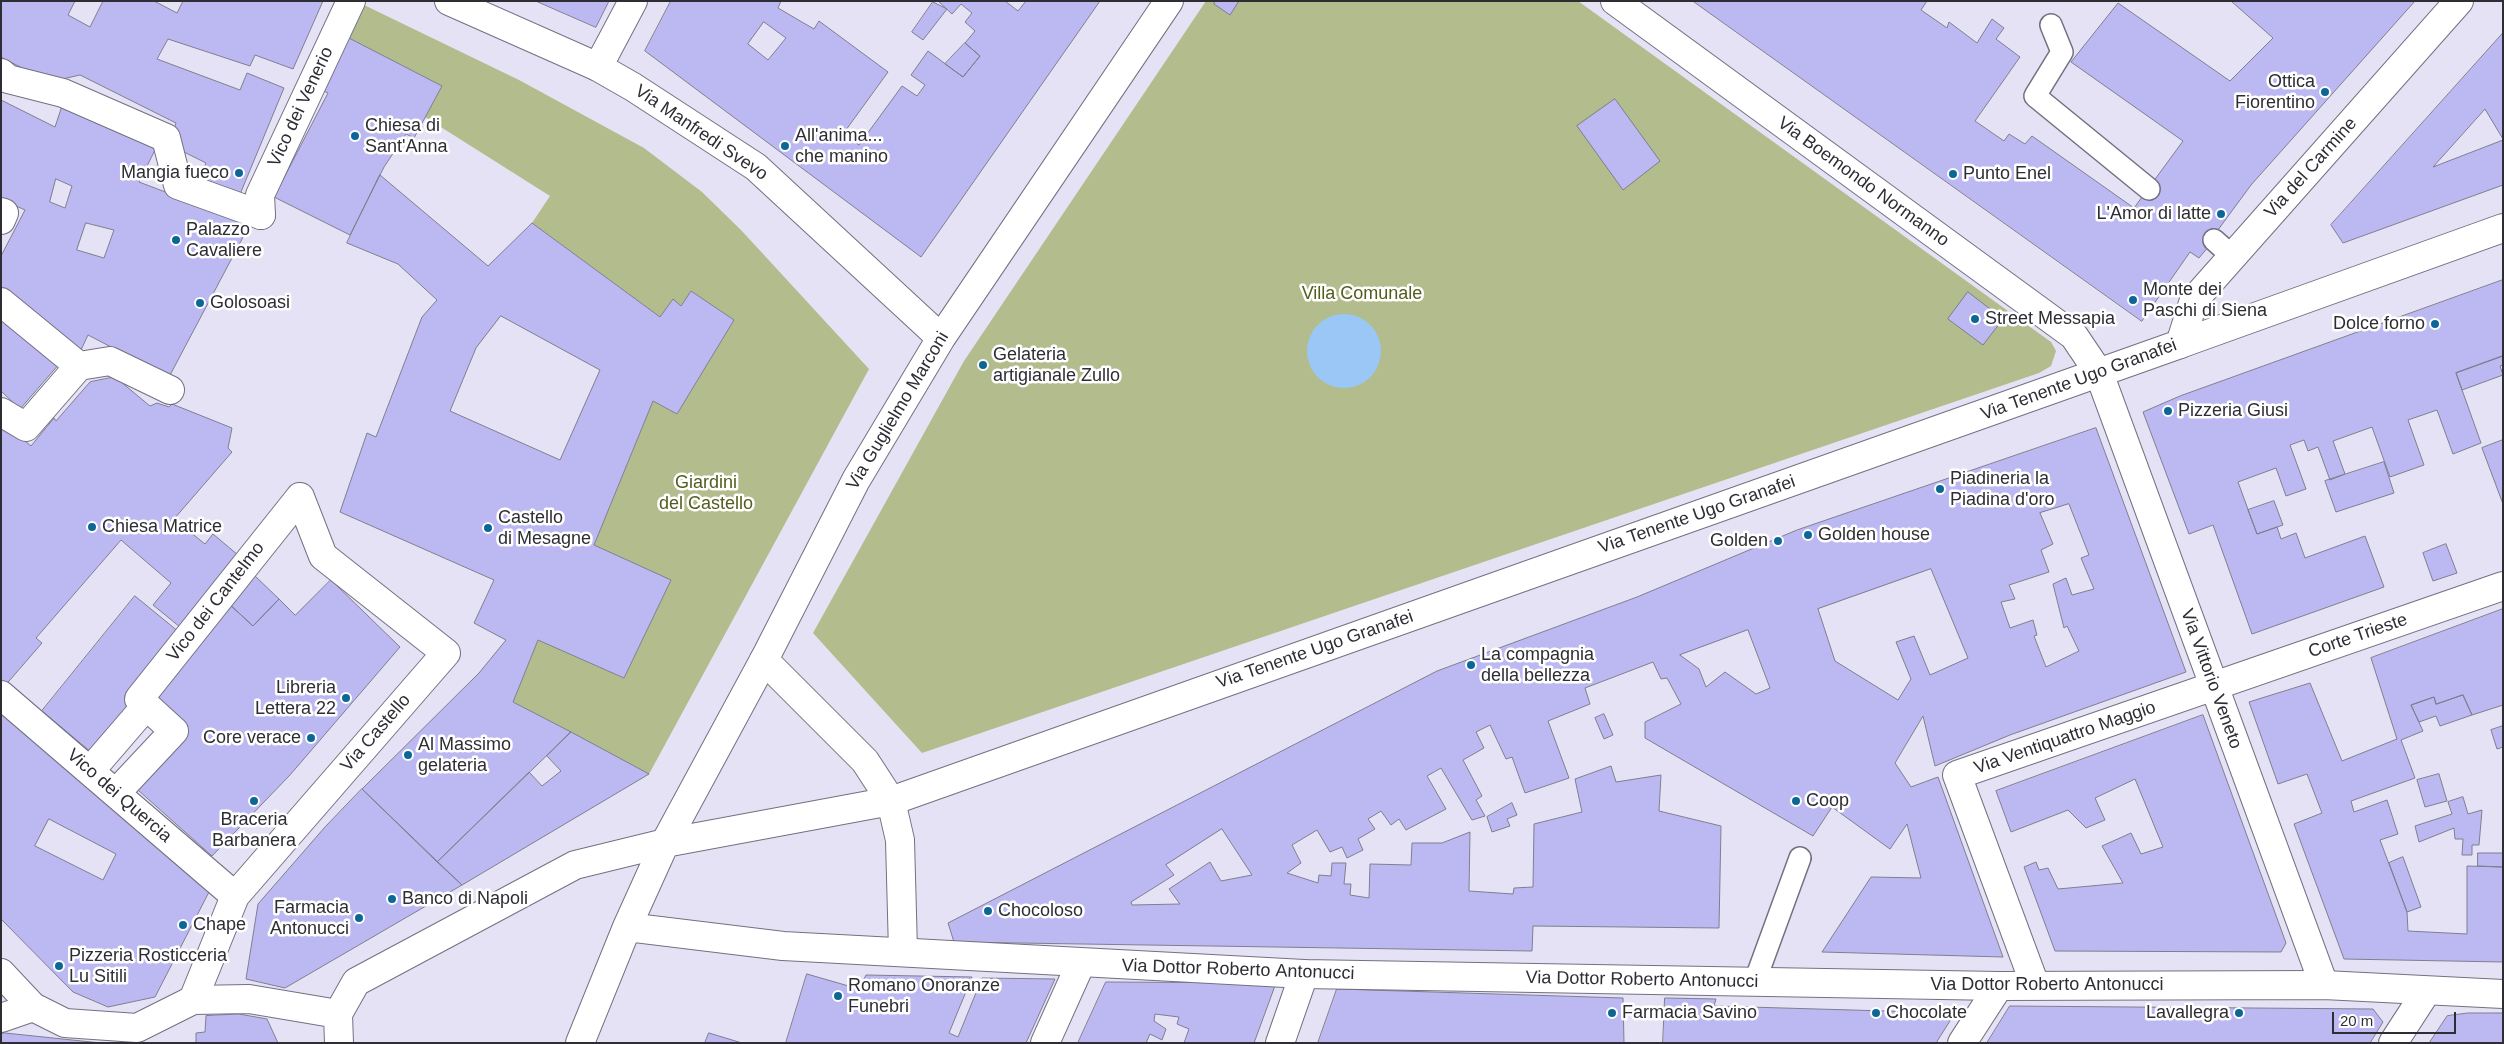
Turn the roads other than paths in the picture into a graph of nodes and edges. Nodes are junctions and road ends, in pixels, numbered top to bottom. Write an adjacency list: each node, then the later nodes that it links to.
1 (351, 1): 9 (street, Vico dei Venerio)
2 (449, 1): 8 (street, Via Manfredi Svevo)
3 (633, 1): 8 (street)
4 (1169, 1): 15 (street, Via Guglielmo Marconi)
5 (1615, 1): 18 (street, Via Boemondo Normanno)
6 (2459, 1): 16 (street, Via del Carmine)
7 (2051, 25): 10 (lane)
8 (598, 67): 15 (street, Via Manfredi Svevo)
9 (1, 73)
10 (2149, 189)
11 (1, 212): 12 (street)
12 (1, 220)
13 (2503, 228): 16 (street, Via Tenente Ugo Granafei)
14 (1, 302): 17 (street)
15 (940, 338): 23 (street, Via Guglielmo Marconi)
16 (2180, 344): 18 (street, Via Tenente Ugo Granafei)
17 (79, 366): 19 (street); 20 (street)
18 (2099, 373): 24 (street, Via Vittorio Veneto); 29 (street, Via Tenente Ugo Granafei)
19 (170, 390)
20 (1, 412)
21 (300, 497): 26 (street, Vico dei Cantelmo); 32 (street, Via Castello)
22 (2503, 586): 24 (street, Corte Trieste)
23 (764, 660): 29 (street); 30 (street, Via Guglielmo Marconi)
24 (2213, 686): 39 (street, Via Ventiquattro Maggio); 40 (street, Via Vittorio Veneto)
25 (1, 695): 27 (street, Vico dei Quercia)
26 (144, 708): 27 (street); 28 (street)
27 (95, 767): 28 (street, Vico dei Quercia)
28 (116, 793): 32 (street, Vico dei Quercia)
29 (891, 801): 30 (street, Via Tenente Ugo Granafei); 34 (street)
30 (665, 843): 33 (street, Via Guglielmo Marconi); 46 (street, Via Tenente Ugo Granafei)
31 (1800, 858): 38 (lane)
32 (236, 896): 44 (street, Via Castello)
33 (627, 927): 34 (street, Via Dottor Roberto Antonucci); 50 (street, Via Guglielmo Marconi)
34 (903, 951): 35 (street, Via Dottor Roberto Antonucci)
35 (1081, 963): 37 (street, Via Dottor Roberto Antonucci); 51 (street)
36 (1, 973): 45 (street)
37 (1304, 974): 38 (street, Via Dottor Roberto Antonucci); 52 (street)
38 (1755, 981): 41 (street, Via Dottor Roberto Antonucci)
39 (2035, 984): 40 (street, Via Dottor Roberto Antonucci); 41 (street, Via Dottor Roberto Antonucci)
40 (2324, 985): 42 (street, Via Dottor Roberto Antonucci)
41 (1999, 986): 53 (street)
42 (2426, 992): 43 (street, Via Dottor Roberto Antonucci); 54 (street)
43 (2503, 994)
44 (193, 1000): 46 (street); 48 (street)
45 (33, 1007): 47 (street); 48 (street)
46 (338, 1014): 49 (street)
47 (1, 1018)
48 (136, 1035)
49 (339, 1043)
50 (580, 1043)
51 (1045, 1043)
52 (1280, 1043)
53 (1962, 1043)
54 (2393, 1043)

